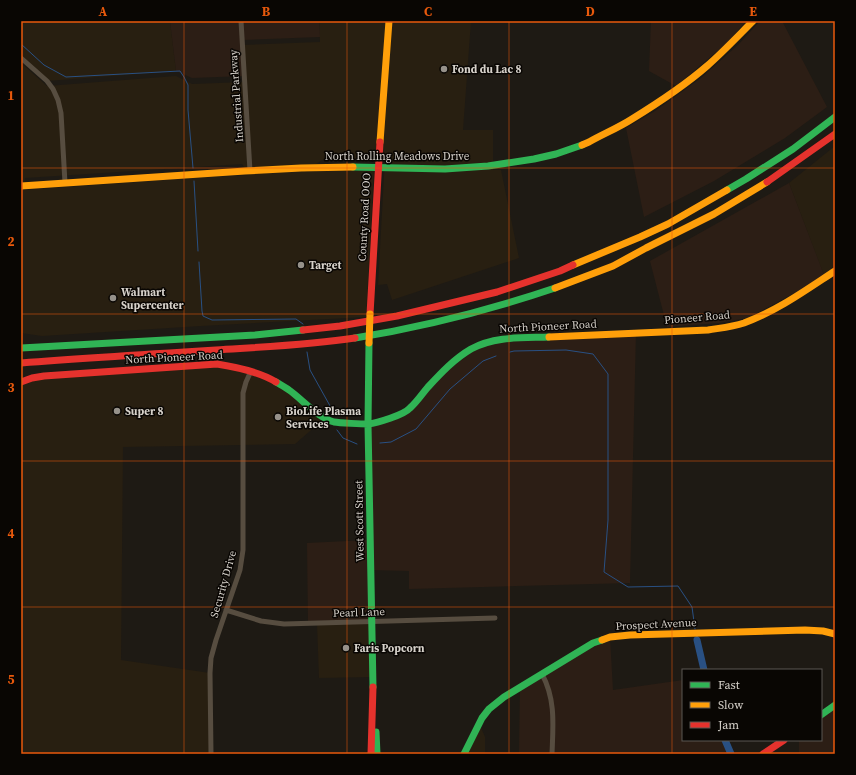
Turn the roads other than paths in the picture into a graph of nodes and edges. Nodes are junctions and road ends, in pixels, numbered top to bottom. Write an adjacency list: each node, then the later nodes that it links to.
1 (241, 21): 8 (street, Industrial Parkway)
2 (389, 21): 7 (main road, County Road OOO)
3 (753, 21): 7 (main road, North Rolling Meadows Drive)
4 (21, 58): 9 (street)
5 (835, 117): 15 (main road)
6 (835, 134): 17 (main road)
7 (378, 168): 8 (main road, North Rolling Meadows Drive); 14 (main road, County Road OOO, bridge)
8 (250, 170): 9 (main road, North Rolling Meadows Drive)
9 (65, 183): 10 (main road, North Rolling Meadows Drive)
10 (21, 186)
11 (835, 271): 12 (main road, Pioneer Road)
12 (619, 333): 22 (main road, North Pioneer Road)
13 (21, 342): 15 (main road)
14 (369, 343): 22 (main road, West Scott Street)
15 (91, 344): 16 (main road)
16 (21, 348)
17 (71, 358): 18 (main road); 19 (main road)
18 (21, 362)
19 (21, 366)
20 (251, 372): 21 (main road, North Pioneer Road); 22 (main road, North Pioneer Road); 23 (street, Security Drive)
21 (21, 382)
22 (368, 424): 25 (main road, West Scott Street)
23 (226, 610): 25 (street, Pearl Lane); 32 (street, Security Drive)
24 (495, 618): 25 (street, Pearl Lane)
25 (372, 622): 28 (main road, West Scott Street)
26 (835, 634): 27 (main road, Prospect Avenue)
27 (542, 674): 35 (main road, Prospect Avenue); 36 (street)
28 (373, 698): 33 (main road, West Scott Street); 34 (main road, West Scott Street)
29 (835, 705): 30 (main road)
30 (822, 714)
31 (782, 741): 37 (main road)
32 (211, 754)
33 (371, 754)
34 (377, 754)
35 (463, 754)
36 (552, 754)
37 (763, 754)

